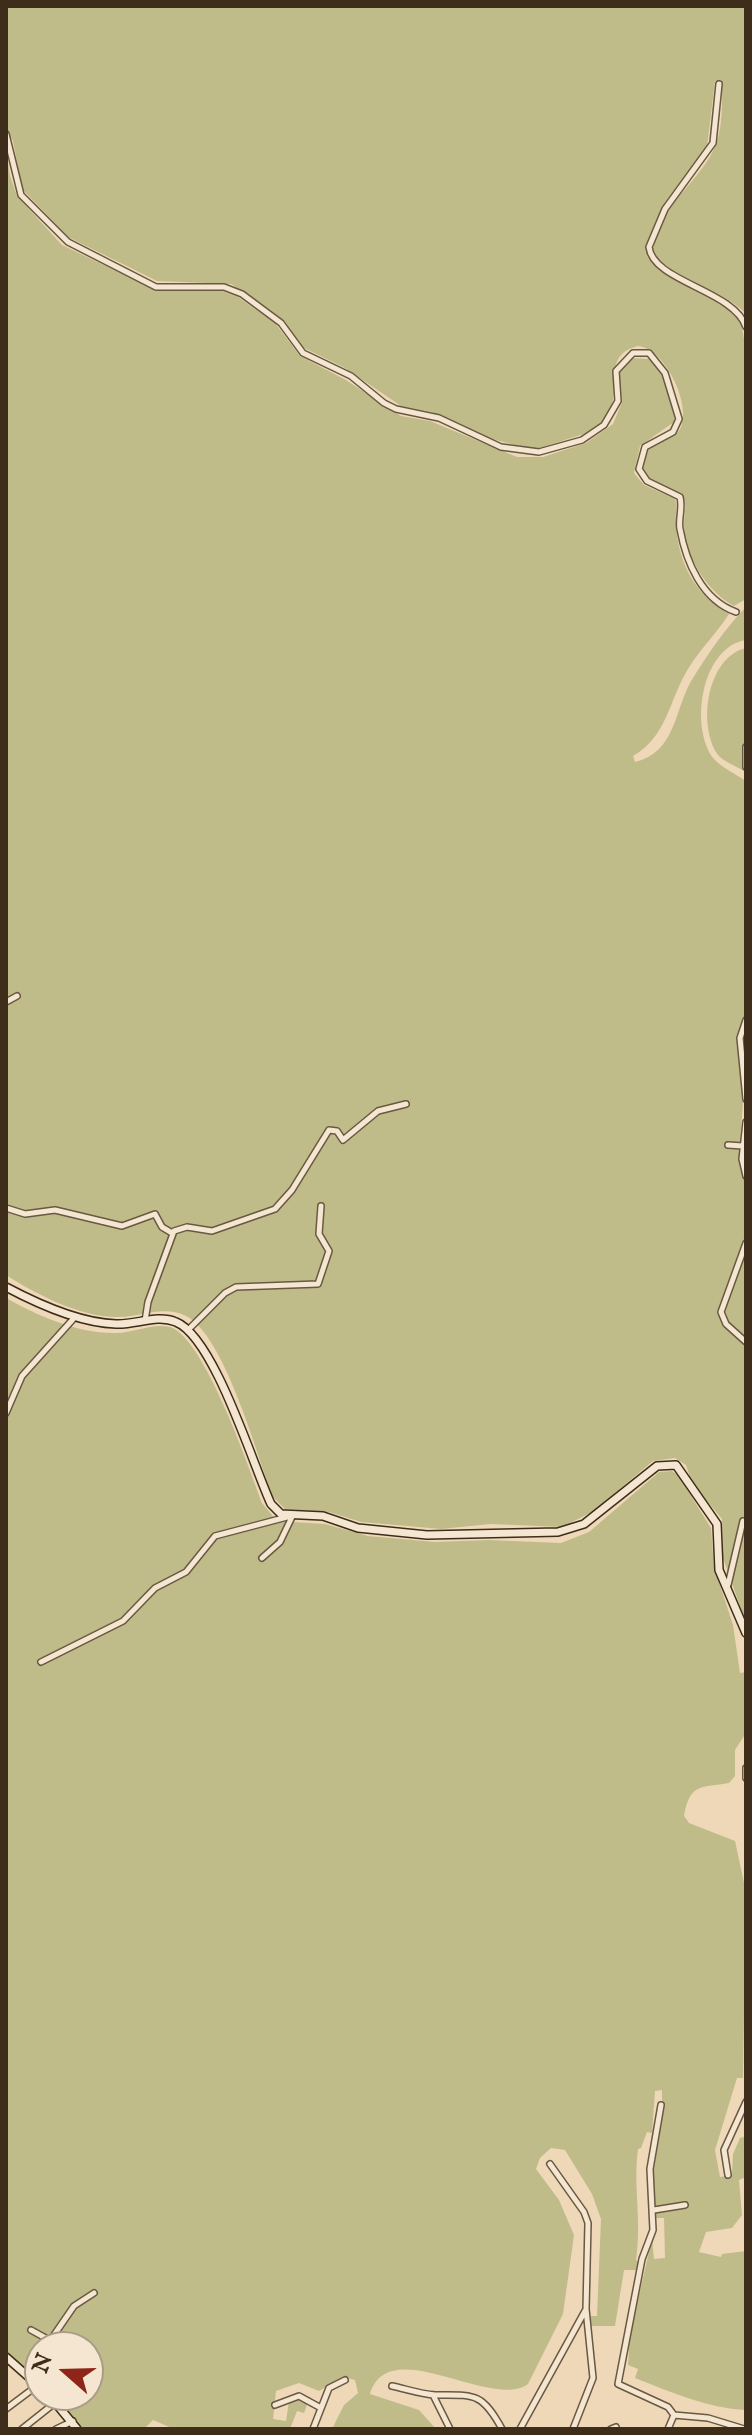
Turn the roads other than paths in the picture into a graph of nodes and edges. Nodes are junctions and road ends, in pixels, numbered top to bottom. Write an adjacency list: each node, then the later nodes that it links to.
1 (719, 84): 3 (street)
2 (6, 134): 4 (street)
3 (746, 327)
4 (736, 612)
5 (746, 747): 6 (street)
6 (746, 767)
7 (17, 996): 8 (street)
8 (6, 1002)
9 (746, 1020): 10 (street)
10 (744, 1067): 11 (street)
11 (746, 1099)
12 (406, 1104): 19 (street)
13 (746, 1122): 15 (street)
14 (728, 1145): 15 (street)
15 (743, 1146): 16 (street)
16 (746, 1176)
17 (321, 1206): 24 (street)
18 (6, 1208): 19 (street)
19 (172, 1233): 23 (street)
20 (746, 1243): 25 (street)
21 (6, 1287): 22 (street)
22 (75, 1317): 23 (street); 26 (street)
23 (145, 1321): 24 (street)
24 (188, 1330): 27 (street)
25 (746, 1342)
26 (6, 1413)
27 (292, 1516): 29 (street); 30 (street); 32 (street)
28 (743, 1521): 30 (street)
29 (262, 1558)
30 (728, 1585): 31 (street)
31 (746, 1633)
32 (41, 1662)
33 (746, 1768): 34 (street)
34 (746, 1778)
35 (746, 2102): 38 (street)
36 (661, 2105): 40 (street)
37 (550, 2164): 42 (street)
38 (728, 2175)
39 (685, 2205): 40 (street)
40 (654, 2210): 54 (street)
41 (94, 2293): 43 (street)
42 (586, 2309): 61 (street); 62 (street)
43 (59, 2331)
44 (6, 2357): 45 (street)
45 (24, 2373)
46 (345, 2380): 51 (street)
47 (392, 2386): 48 (street)
48 (433, 2395): 59 (street); 60 (street)
49 (24, 2396): 52 (street)
50 (275, 2405): 51 (street)
51 (321, 2408): 58 (street)
52 (6, 2409)
53 (47, 2411): 56 (street)
54 (674, 2415): 63 (street); 64 (street)
55 (75, 2425): 57 (street)
56 (22, 2429)
57 (56, 2429)
58 (313, 2429)
59 (450, 2429)
60 (502, 2429)
61 (520, 2429)
62 (573, 2429)
63 (668, 2429)
64 (744, 2429)

